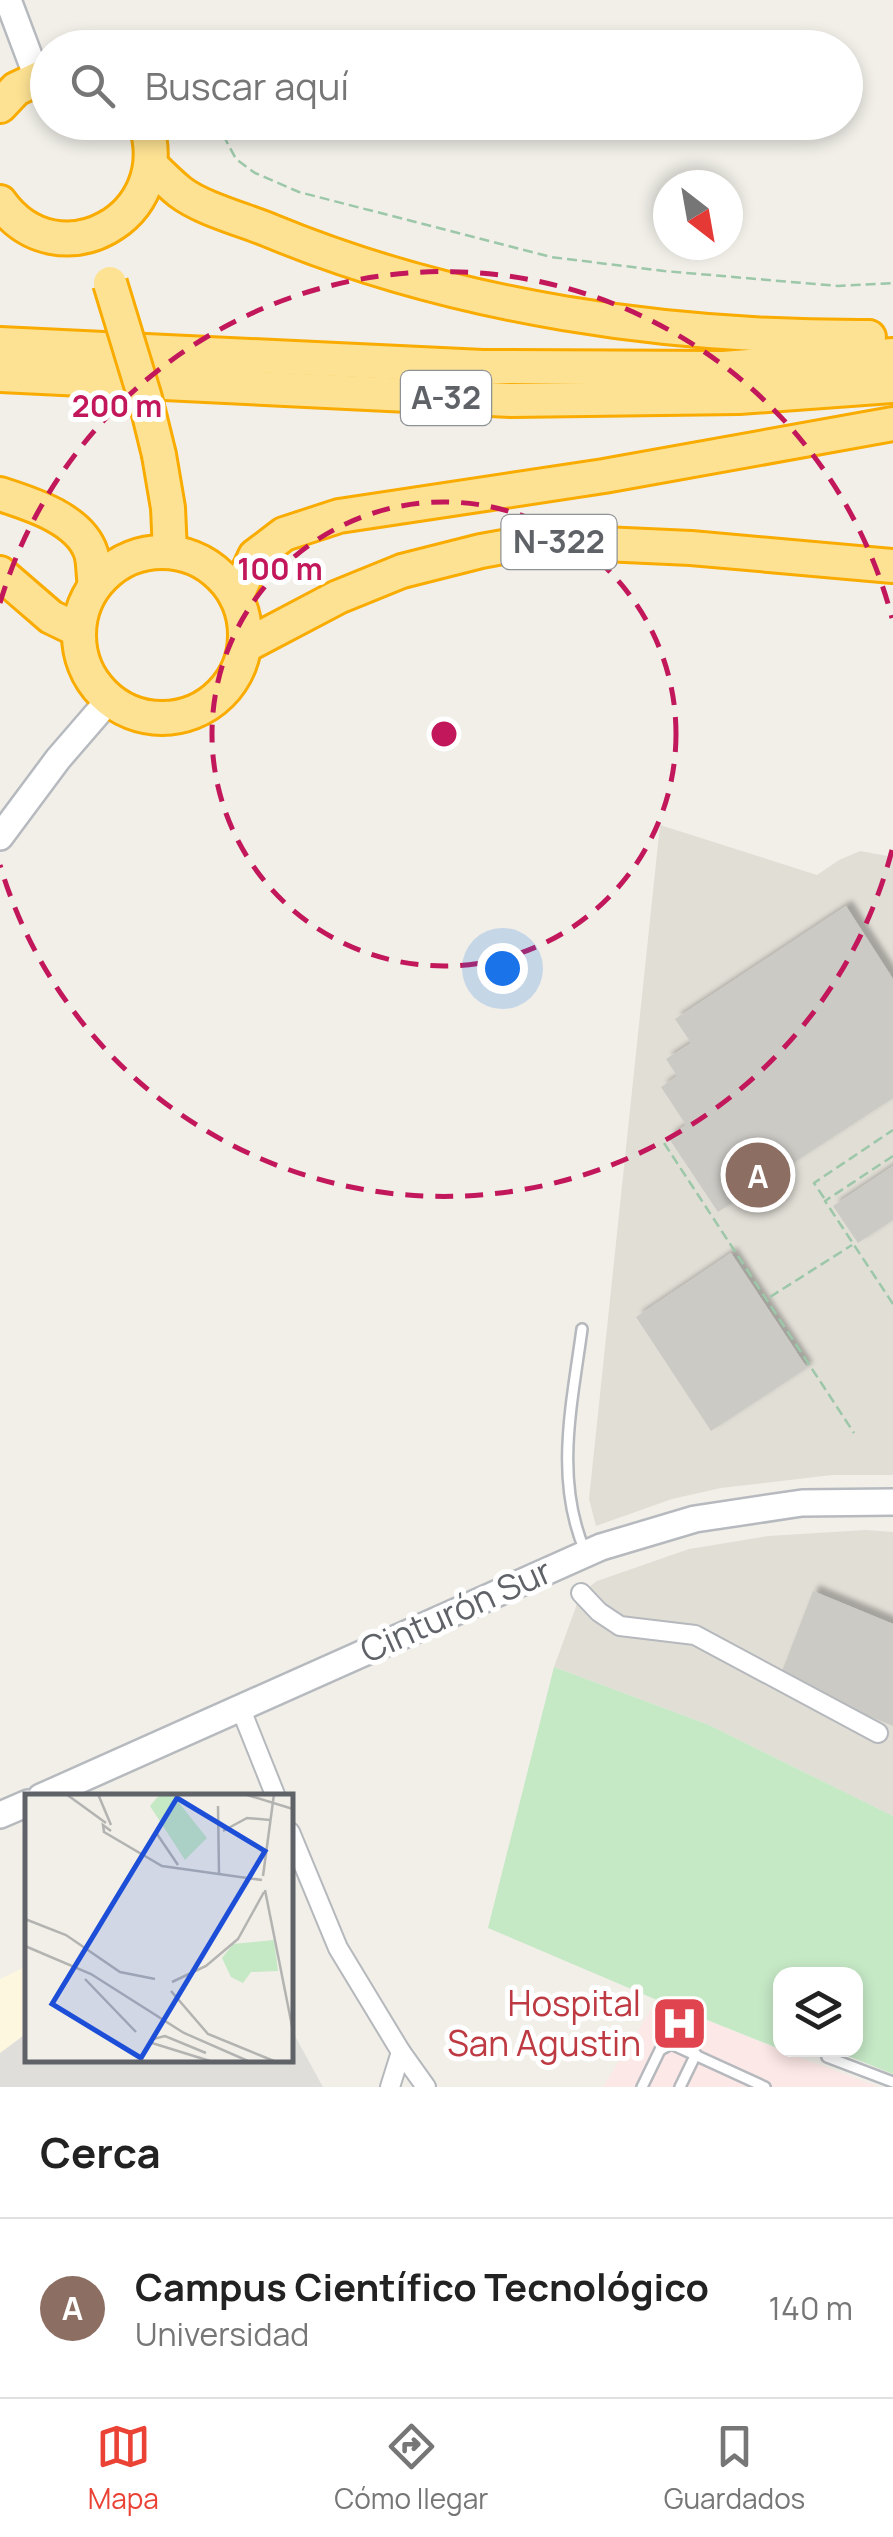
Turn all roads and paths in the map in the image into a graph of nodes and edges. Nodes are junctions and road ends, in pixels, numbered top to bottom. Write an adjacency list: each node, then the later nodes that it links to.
1 (8, 0): 2 (main road)
2 (30, 49)
3 (30, 81): 4 (highway)
4 (0, 106)
5 (152, 140): 7 (highway)
6 (226, 140): 10 (path)
7 (152, 166): 9 (highway); 11 (highway)
8 (0, 202): 9 (highway)
9 (89, 236): 18 (highway, bridge)
10 (893, 283)
11 (893, 337)
12 (0, 344): 13 (highway, A-32)
13 (893, 354)
14 (0, 375): 15 (highway, A-32)
15 (893, 386)
16 (893, 424): 22 (highway)
17 (0, 494): 21 (highway)
18 (170, 552): 21 (highway); 22 (highway)
19 (893, 566): 24 (highway, N-322)
20 (0, 573): 23 (highway)
21 (94, 586): 23 (highway)
22 (236, 597): 24 (highway)
23 (78, 630): 25 (highway)
24 (244, 646): 25 (highway)
25 (109, 700): 26 (main road)
26 (0, 837)
27 (893, 1130): 30 (path)
28 (664, 1143): 32 (path)
29 (893, 1156): 30 (path)
30 (825, 1201): 31 (path)
31 (853, 1244): 32 (path); 33 (path)
32 (768, 1299): 35 (path)
33 (893, 1304)
34 (582, 1329): 37 (lane)
35 (854, 1433)
36 (893, 1502): 37 (main road, Cinturón Sur)
37 (586, 1554): 39 (main road, Cinturón Sur)
38 (581, 1593): 40 (street)
39 (240, 1706): 41 (main road, Cinturón Sur); 42 (street)
40 (878, 1733)
41 (48, 1794)
42 (275, 1794)
43 (25, 1804): 44 (main road)
44 (0, 1816)
45 (292, 1837): 46 (street)
46 (401, 2052): 50 (street); 51 (street)
47 (696, 2054): 52 (lane); 53 (lane); 54 (lane)
48 (830, 2057): 49 (lane)
49 (893, 2082)
50 (390, 2087)
51 (425, 2087)
52 (642, 2087)
53 (680, 2087)
54 (765, 2087)

